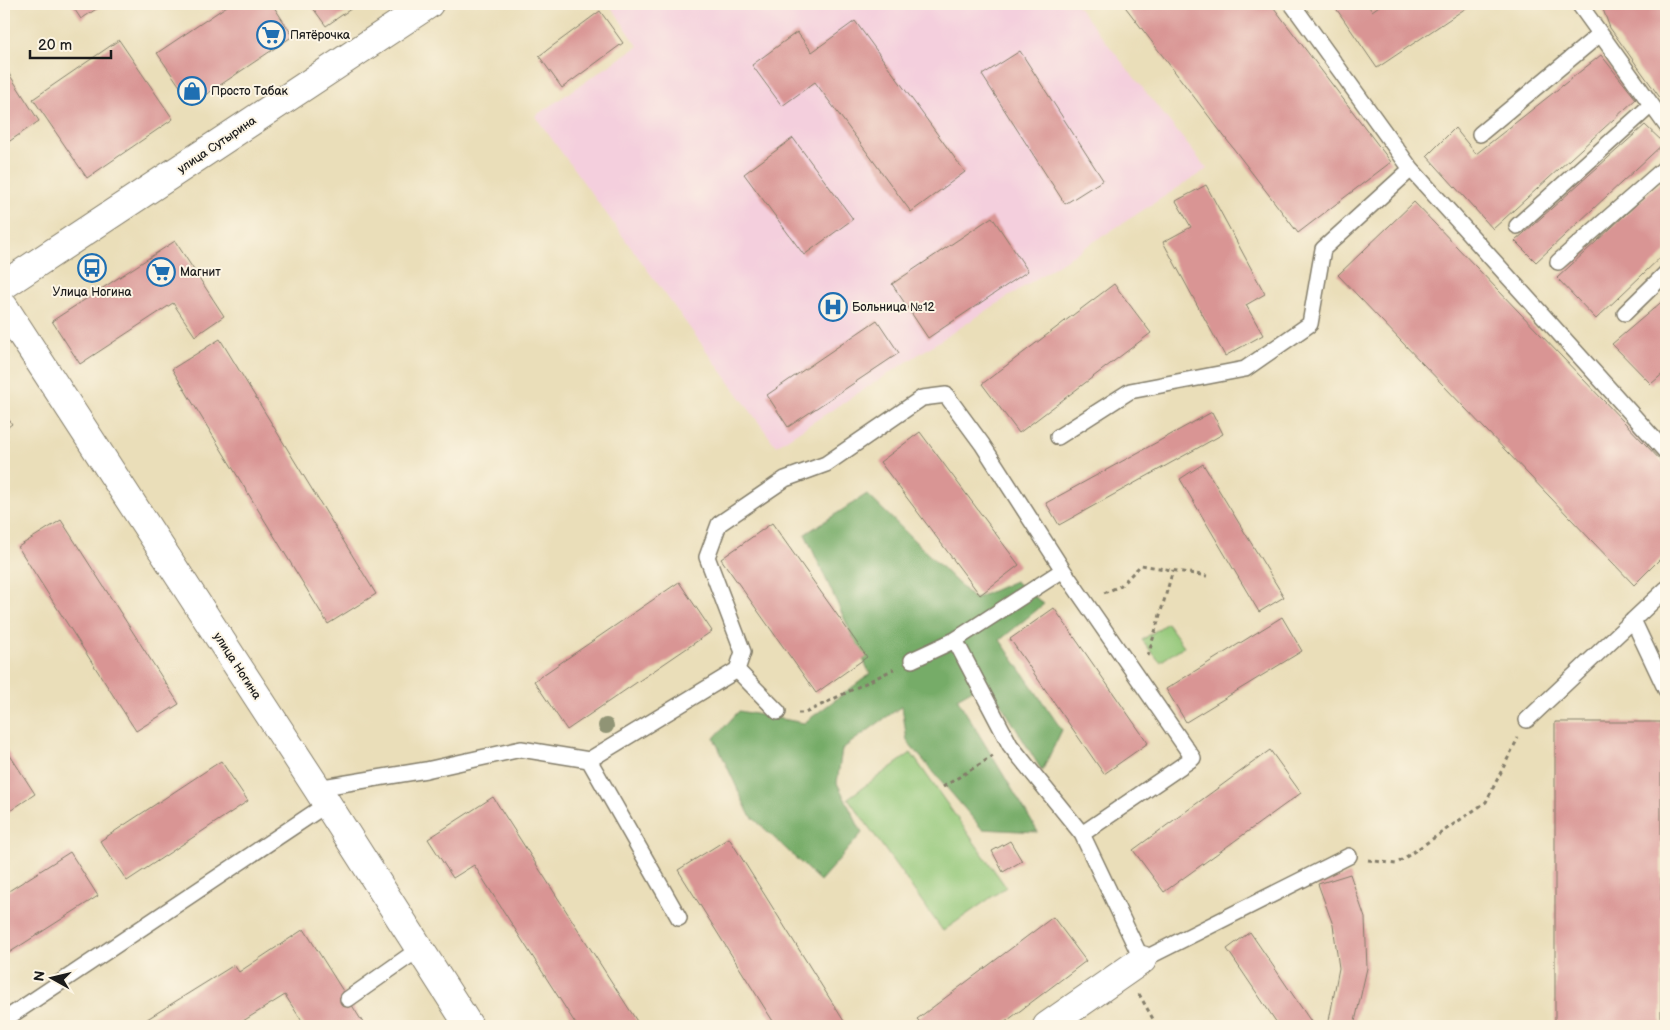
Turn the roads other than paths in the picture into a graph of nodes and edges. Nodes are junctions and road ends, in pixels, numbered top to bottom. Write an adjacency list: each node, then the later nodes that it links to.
1 (430, 4): 13 (street, улица Сутырина)
2 (1292, 4): 9 (lane)
3 (1579, 4): 4 (lane)
4 (1600, 34): 5 (lane); 7 (lane)
5 (1651, 104): 6 (lane); 10 (lane)
6 (1666, 125)
7 (1480, 134)
8 (1666, 167): 11 (lane)
9 (1412, 169): 16 (lane); 17 (lane)
10 (1517, 226)
11 (1558, 262)
12 (1666, 273): 15 (lane)
13 (4, 285)
14 (4, 307): 28 (street, улица Ногина)
15 (1625, 313)
16 (1058, 437)
17 (1666, 452)
18 (1062, 570): 21 (lane); 23 (lane); 29 (lane)
19 (1666, 589): 20 (lane)
20 (1633, 620): 24 (lane); 26 (lane)
21 (955, 640): 22 (lane); 29 (lane)
22 (912, 660)
23 (737, 670): 25 (lane); 27 (lane)
24 (1666, 690)
25 (778, 712)
26 (1527, 720)
27 (589, 760): 28 (lane); 31 (lane)
28 (322, 796): 32 (street, улица Ногина); 35 (lane)
29 (1082, 834): 33 (lane)
30 (1349, 856): 33 (lane)
31 (678, 918)
32 (419, 949): 34 (lane); 36 (street, улица Ногина)
33 (1134, 966): 37 (street)
34 (348, 999)
35 (4, 1020)
36 (469, 1026)
37 (1047, 1026)

